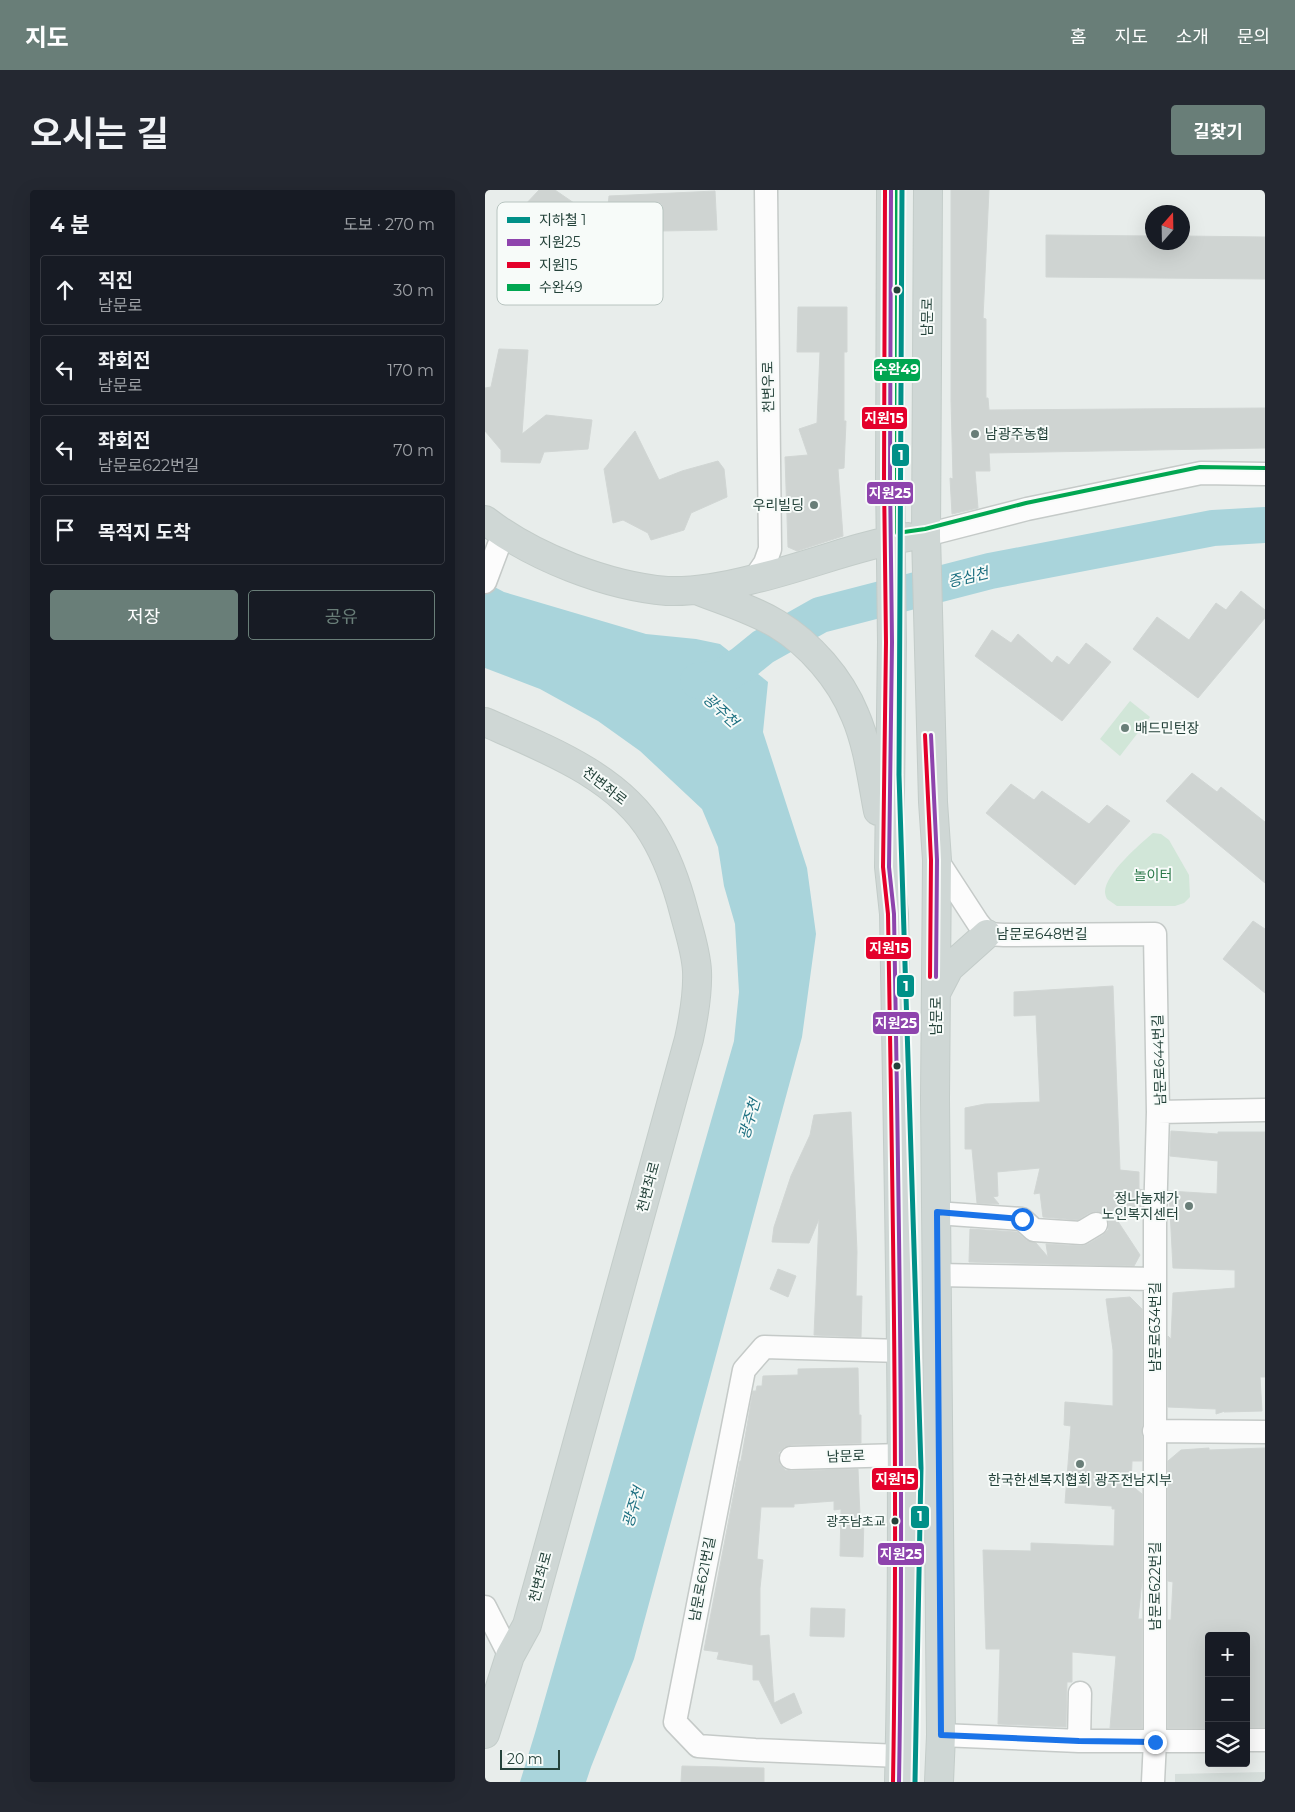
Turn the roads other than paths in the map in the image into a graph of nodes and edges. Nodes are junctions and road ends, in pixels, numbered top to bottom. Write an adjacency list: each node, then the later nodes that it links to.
1 (766, 190): 9 (street, 천변우로)
2 (891, 190): 7 (main road)
3 (928, 190): 6 (main road, 남문로)
4 (1265, 474): 6 (street)
5 (494, 527): 8 (street); 10 (main road)
6 (925, 535): 7 (main road); 12 (main road, 남문로)
7 (891, 540): 9 (main road); 13 (main road)
8 (488, 575)
9 (754, 579): 10 (main road)
10 (696, 590): 13 (main road)
11 (485, 722): 29 (main road, 천변좌로)
12 (937, 860): 14 (street, 남문로648번길); 16 (main road, 남문로)
13 (889, 867): 23 (main road)
14 (987, 934): 15 (street, 남문로648번길); 16 (main road)
15 (1155, 934): 18 (street, 남문로644번길)
16 (936, 993): 19 (main road, 남문로)
17 (1265, 1110): 18 (street, 남문로644번길)
18 (1158, 1112): 22 (street, 남문로634번길)
19 (937, 1212): 20 (street); 21 (main road, 남문로)
20 (1095, 1224)
21 (937, 1275): 22 (street); 32 (main road, 남문로)
22 (1155, 1279): 24 (street, 남문로634번길)
23 (901, 1351): 26 (main road); 38 (street, 남문로621번길)
24 (1154, 1431): 25 (street); 37 (street, 남문로622번길)
25 (1265, 1432)
26 (902, 1455): 27 (street, 남문로); 38 (main road)
27 (791, 1458)
28 (485, 1607): 29 (street)
29 (510, 1656): 31 (main road, 천변좌로)
30 (1080, 1693): 35 (street)
31 (485, 1734)
32 (941, 1735): 35 (street); 39 (main road, 남문로)
33 (1250, 1740): 34 (street)
34 (1265, 1740)
35 (1079, 1741): 37 (street)
36 (1205, 1741): 37 (street)
37 (1155, 1742): 40 (street, 남문로622번길)
38 (900, 1769)
39 (939, 1782)
40 (1153, 1782)

